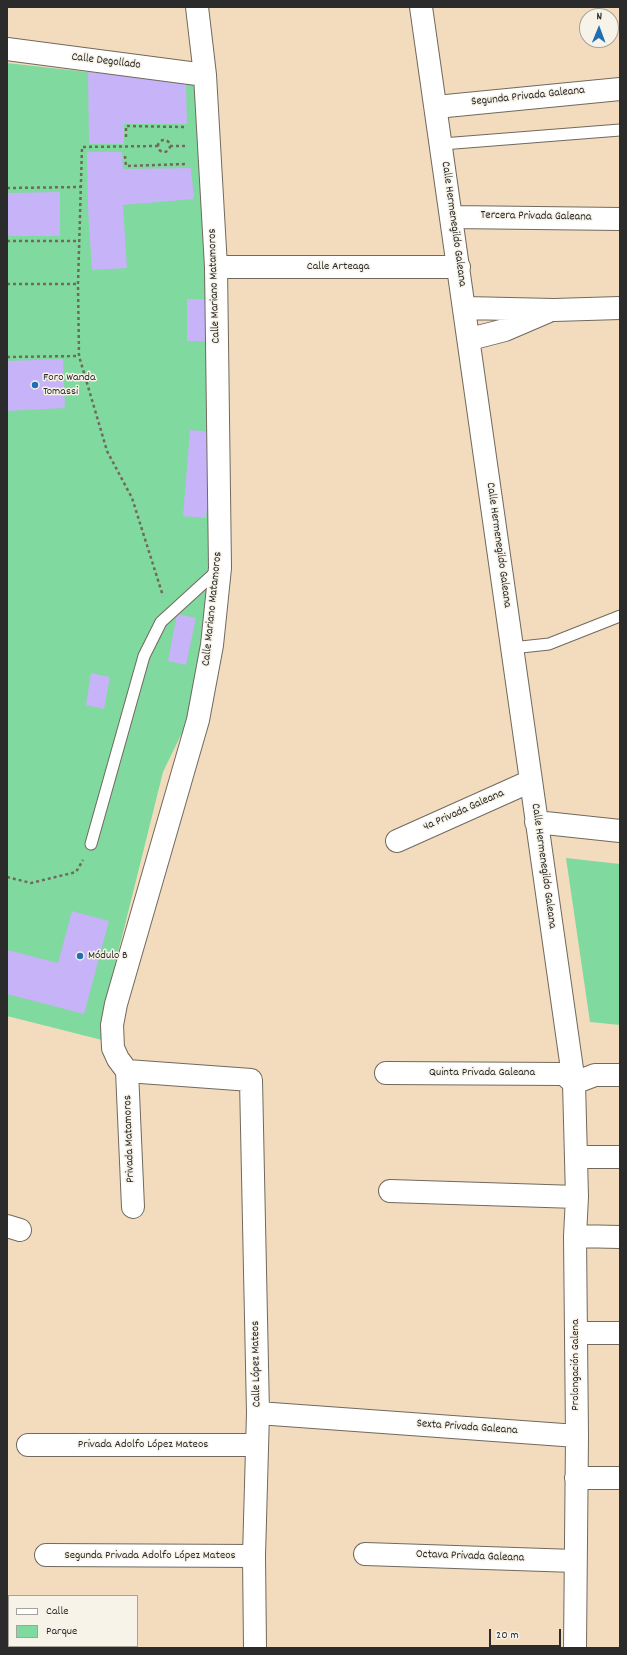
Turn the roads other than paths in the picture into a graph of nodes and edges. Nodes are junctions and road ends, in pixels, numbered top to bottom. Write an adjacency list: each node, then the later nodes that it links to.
1 (197, 7): 4 (street, Calle Mariano Matamoros)
2 (422, 7): 6 (street, Calle Hermenegildo Galeana)
3 (7, 49): 4 (street, Calle Degollado)
4 (205, 75): 11 (street, Calle Mariano Matamoros)
5 (620, 89): 6 (street, Segunda Privada Galeana)
6 (436, 107): 8 (street, Calle Hermenegildo Galeana)
7 (620, 130): 8 (lane)
8 (442, 144): 9 (street, Calle Hermenegildo Galeana)
9 (452, 217): 10 (street, Tercera Privada Galeana); 12 (street, Calle Hermenegildo Galeana)
10 (620, 219)
11 (216, 267): 12 (street, Calle Arteaga); 17 (street, Calle Mariano Matamoros)
12 (459, 267): 13 (street, Calle Hermenegildo Galeana)
13 (465, 308): 15 (street); 16 (street, Calle Hermenegildo Galeana)
14 (620, 308): 15 (street)
15 (554, 310): 16 (street)
16 (470, 339): 19 (street, Calle Hermenegildo Galeana)
17 (220, 568): 24 (lane); 25 (street, Calle Mariano Matamoros)
18 (620, 616): 19 (lane)
19 (512, 648): 20 (street, Calle Hermenegildo Galeana)
20 (531, 782): 21 (street, Calle Hermenegildo Galeana); 23 (street, 4a Privada Galeana)
21 (536, 822): 22 (street); 28 (street, Calle Hermenegildo Galeana)
22 (620, 831)
23 (397, 841)
24 (91, 844)
25 (127, 1071): 33 (street, Privada Matamoros); 38 (street, Calle López Mateos)
26 (386, 1073): 28 (street, Quinta Privada Galeana)
27 (620, 1075): 28 (street)
28 (574, 1083): 29 (street, Prolongación Galena)
29 (576, 1157): 30 (street); 32 (street, Prolongación Galena)
30 (620, 1157)
31 (390, 1191): 32 (street)
32 (577, 1197): 34 (street, Prolongación Galena)
33 (133, 1207)
34 (575, 1236): 35 (street); 36 (street, Prolongación Galena)
35 (620, 1237)
36 (576, 1333): 37 (street); 39 (street, Prolongación Galena)
37 (620, 1333)
38 (258, 1413): 39 (street, Sexta Privada Galeana); 41 (street, Calle López Mateos)
39 (577, 1436): 42 (street, Prolongación Galena)
40 (28, 1445): 41 (street, Privada Adolfo López Mateos)
41 (257, 1445): 46 (street, Calle López Mateos)
42 (576, 1478): 43 (street); 47 (street, Prolongación Galena)
43 (620, 1478)
44 (365, 1554): 47 (street, Octava Privada Galeana)
45 (46, 1555): 46 (street, Segunda Privada Adolfo López Mateos)
46 (254, 1556): 48 (street, Calle López Mateos)
47 (575, 1561): 49 (street, Prolongación Galena)
48 (254, 1648)
49 (575, 1648)

